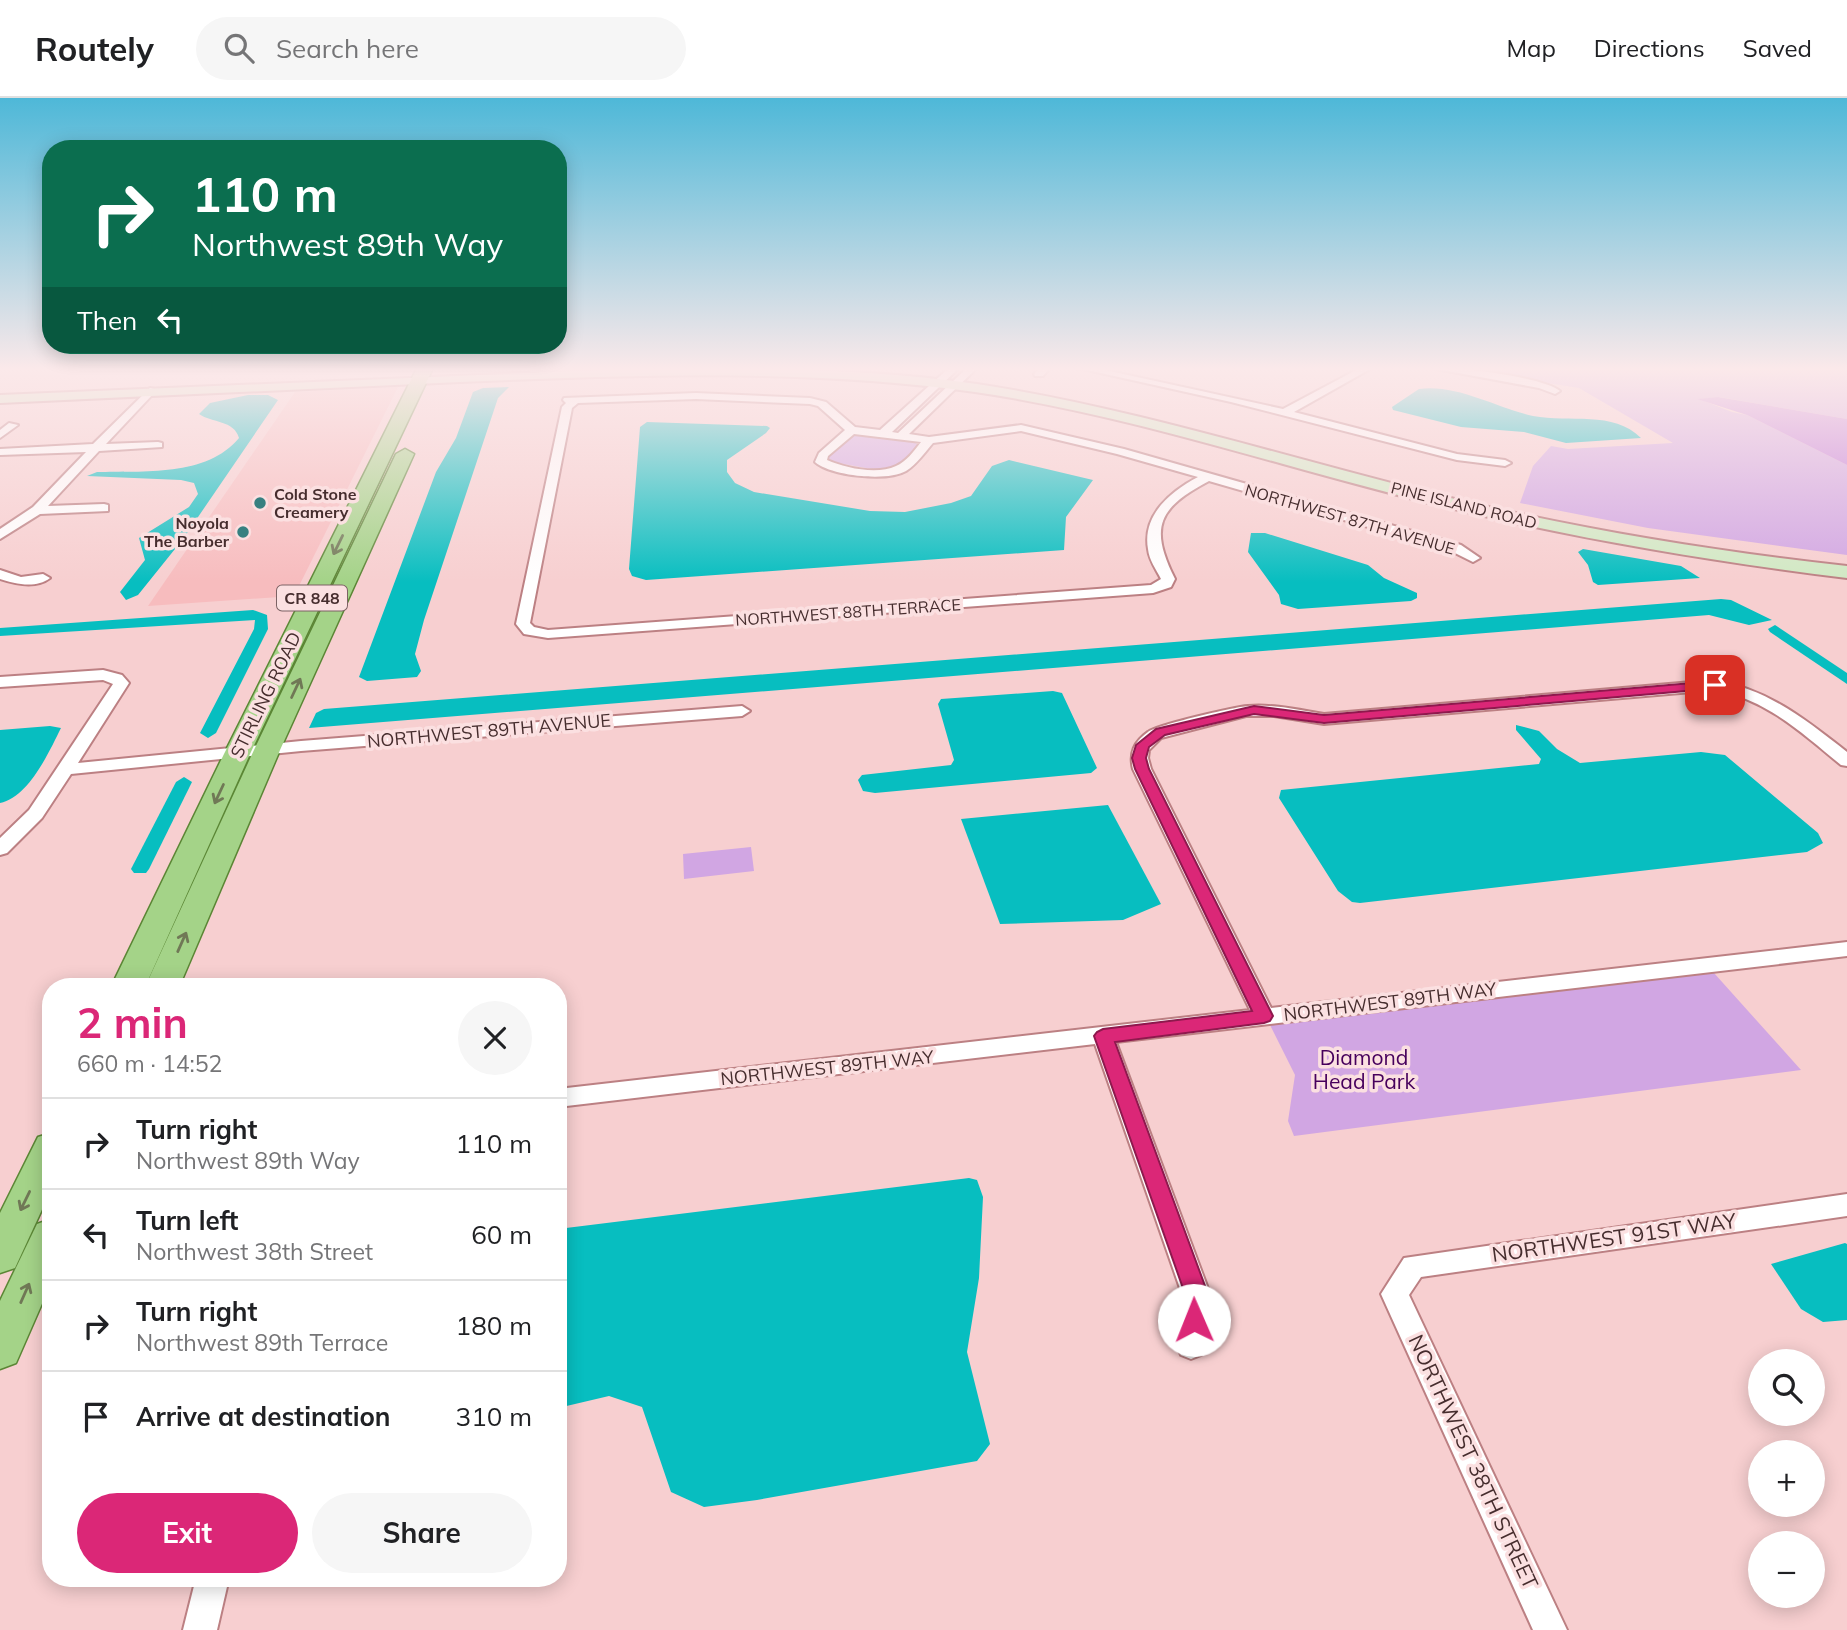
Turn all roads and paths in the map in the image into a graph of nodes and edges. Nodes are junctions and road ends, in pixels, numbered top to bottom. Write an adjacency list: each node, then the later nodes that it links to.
1 (104, 439): 14 (street)
2 (395, 439): 19 (main road, STIRLING ROAD / CR 848)
3 (411, 439): 18 (main road, STIRLING ROAD / CR 848)
4 (560, 439): 17 (street, NORTHWEST 88TH TERRACE)
5 (841, 439): 12 (street)
6 (925, 439): 12 (street, NORTHWEST 87TH AVENUE)
7 (932, 439): 12 (street, NORTHWEST 87TH AVENUE)
8 (1073, 439): 17 (street, NORTHWEST 87TH AVENUE)
9 (1213, 439): 25 (main road, PINE ISLAND ROAD)
10 (1256, 439): 24 (main road, PINE ISLAND ROAD)
11 (1390, 439): 16 (street)
12 (929, 440)
13 (158, 445): 14 (street)
14 (97, 447): 15 (street); 21 (street)
15 (0, 452)
16 (1505, 463)
17 (1207, 477): 23 (street, NORTHWEST 87TH AVENUE)
18 (380, 505): 19 (main road); 31 (main road, STIRLING ROAD / CR 848, one-way to 18)
19 (356, 507): 32 (main road, STIRLING ROAD / CR 848, one-way to 32)
20 (104, 508): 21 (street)
21 (37, 509): 22 (street)
22 (0, 535)
23 (1473, 558)
24 (1847, 559)
25 (1847, 572)
26 (0, 574): 27 (street)
27 (43, 578)
28 (119, 680): 29 (street); 34 (street)
29 (0, 682)
30 (742, 711): 31 (street, NORTHWEST 89TH AVENUE)
31 (267, 750): 32 (street, NORTHWEST 89TH AVENUE); 36 (main road, STIRLING ROAD / CR 848)
32 (237, 754): 34 (street, NORTHWEST 89TH AVENUE); 37 (main road, STIRLING ROAD / CR 848, one-way to 37)
33 (1847, 761): 41 (street)
34 (66, 769): 35 (street)
35 (0, 849)
36 (202, 897): 37 (main road); 40 (main road, STIRLING ROAD / CR 848, one-way to 36)
37 (168, 906): 39 (main road, STIRLING ROAD / CR 848)
38 (1847, 949): 41 (street, NORTHWEST 89TH WAY)
39 (132, 978)
40 (166, 978)
41 (1264, 1016): 42 (street, NORTHWEST 89TH WAY)
42 (1103, 1036): 43 (street, NORTHWEST 89TH WAY); 49 (street)
43 (567, 1097)
44 (42, 1167): 46 (main road, one-way to 46)
45 (1847, 1205): 48 (street, NORTHWEST 91ST WAY)
46 (0, 1255)
47 (42, 1256): 50 (main road, one-way to 47)
48 (1395, 1294): 53 (street, NORTHWEST 38TH STREET)
49 (1191, 1346)
50 (0, 1349)
51 (211, 1587): 52 (street)
52 (202, 1624)
53 (1550, 1630)

